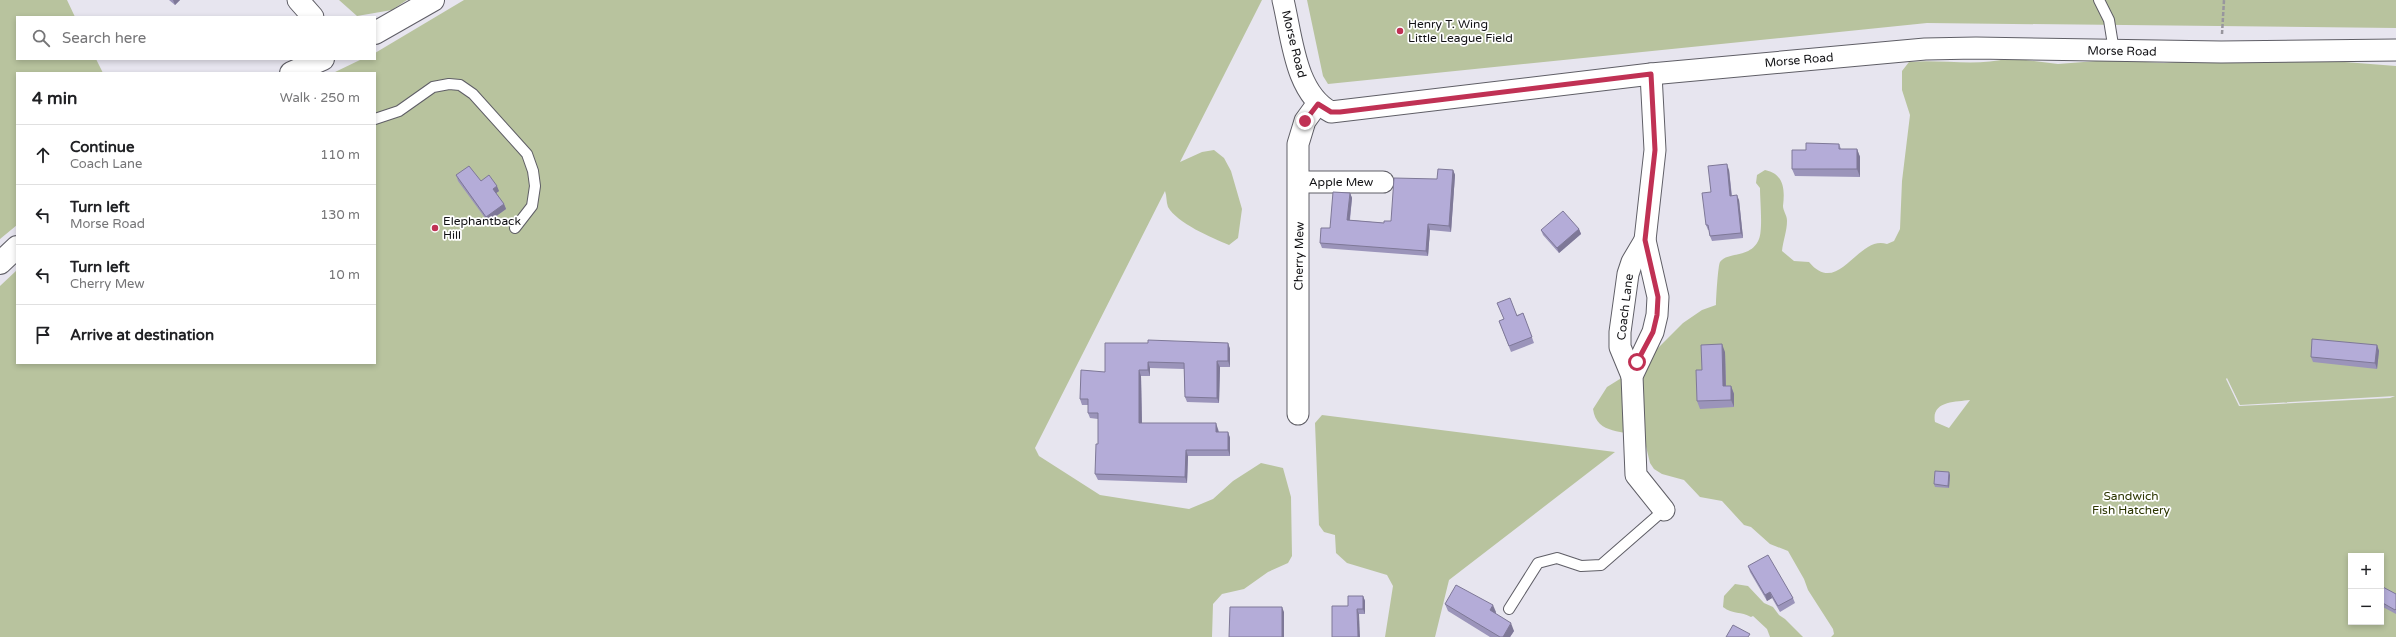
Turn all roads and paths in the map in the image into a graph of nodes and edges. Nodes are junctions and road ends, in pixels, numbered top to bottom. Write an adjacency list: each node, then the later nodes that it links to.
1 (298, 0): 6 (street)
2 (433, 0): 7 (main road)
3 (1283, 0): 14 (street, Morse Road)
4 (2099, 0): 9 (lane)
5 (2224, 0): 10 (path)
6 (312, 16)
7 (376, 32)
8 (2396, 50): 10 (street, Morse Road)
9 (2114, 51): 10 (street, Morse Road); 13 (street, Morse Road)
10 (2221, 52)
11 (318, 65): 12 (main road)
12 (294, 72)
13 (1651, 74): 14 (street, Morse Road); 19 (street, Coach Lane)
14 (1318, 104): 16 (street, Cherry Mew)
15 (376, 119): 18 (lane)
16 (1299, 182): 17 (street, Apple Mew); 23 (street, Cherry Mew)
17 (1383, 182)
18 (515, 228)
19 (1645, 240): 22 (street, Coach Lane); 22 (street, Coach Lane)
20 (16, 248): 21 (main road)
21 (0, 264)
22 (1632, 376): 24 (street, Coach Lane)
23 (1298, 414)
24 (1664, 510): 25 (lane)
25 (1510, 609)

